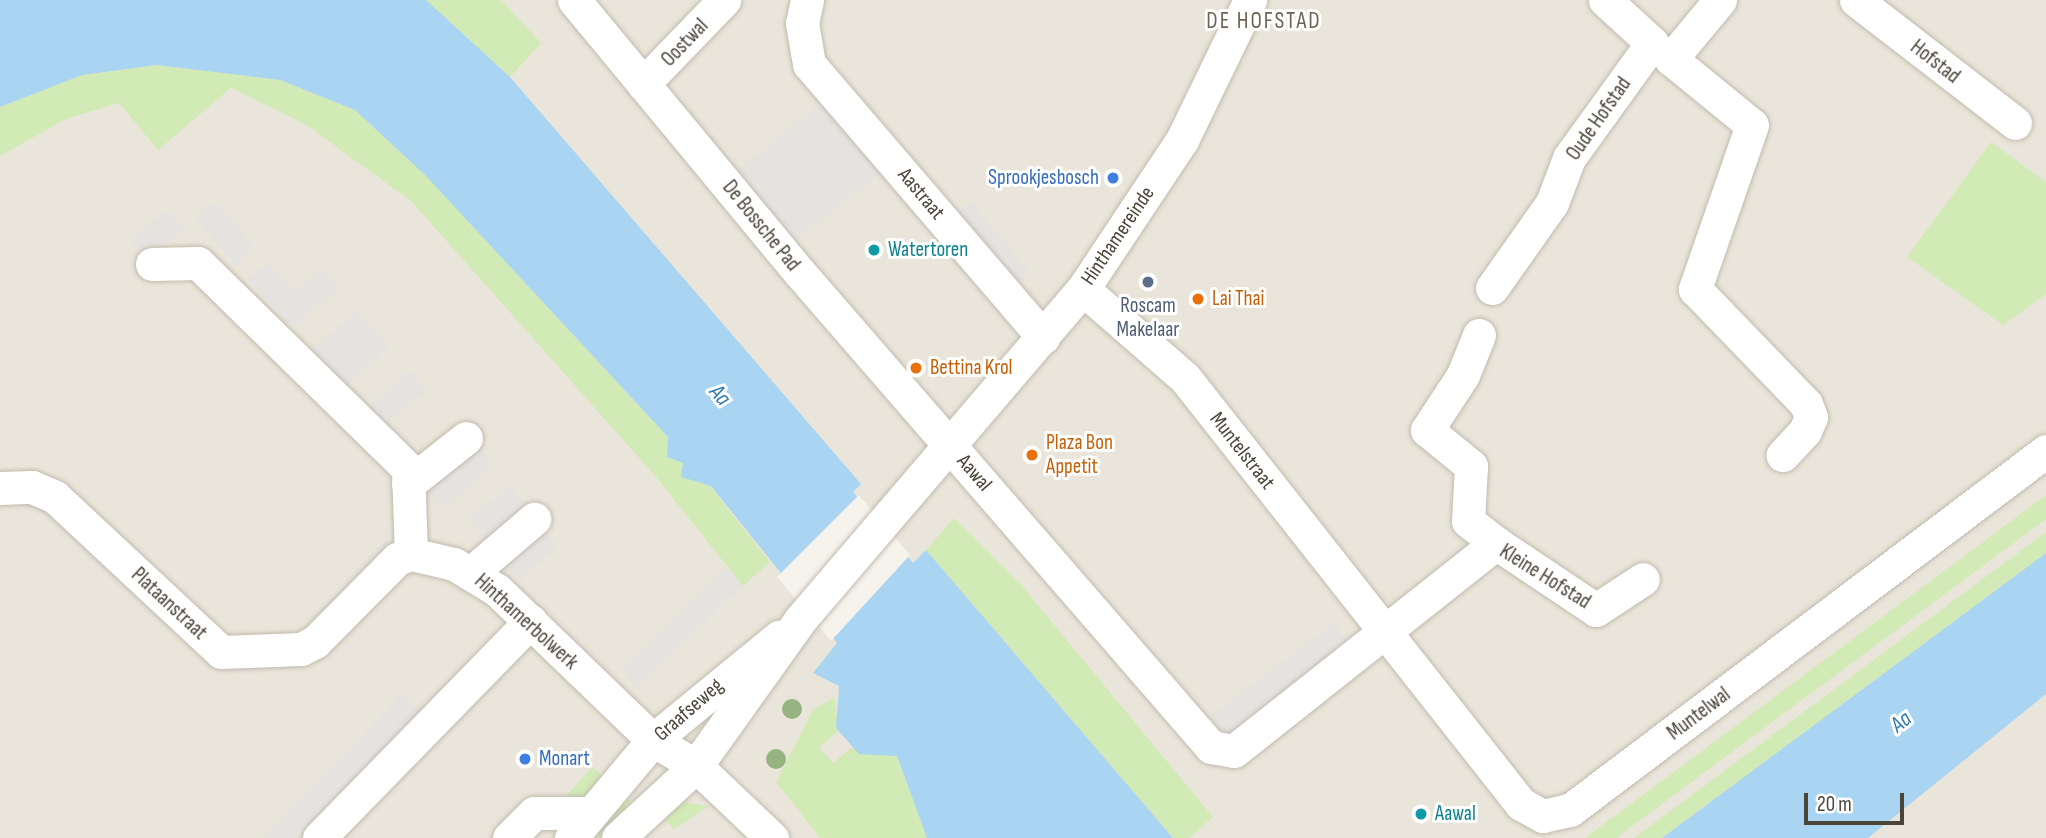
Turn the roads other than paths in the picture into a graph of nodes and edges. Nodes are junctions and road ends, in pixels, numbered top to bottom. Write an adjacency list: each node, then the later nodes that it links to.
1 (574, 0): 9 (street, De Bossche Pad)
2 (724, 0): 9 (street, Oostwal)
3 (807, 0): 15 (street, Aastraat)
4 (1250, 0): 13 (street, Hinthamereinde)
5 (1605, 0): 8 (street)
6 (1720, 0): 8 (street, Oude Hofstad)
7 (1856, 0): 10 (street, Hofstad)
8 (1661, 51): 12 (street, Oude Hofstad); 19 (street)
9 (643, 84): 17 (street, De Bossche Pad)
10 (2015, 123)
11 (152, 264): 20 (street)
12 (1492, 288)
13 (1083, 289): 15 (street, Hinthamereinde); 29 (street, Muntelstraat)
14 (1479, 335): 23 (street)
15 (1043, 337): 17 (street, Hinthamereinde)
16 (466, 438): 20 (street)
17 (952, 448): 27 (street, Graafseweg); 29 (street, Aawal)
18 (2046, 451): 29 (street, Muntelwal)
19 (1783, 455)
20 (408, 484): 24 (street)
21 (0, 488): 24 (street, Plataanstraat)
22 (534, 519): 25 (street)
23 (1496, 543): 26 (street, Kleine Hofstad); 29 (street, Kleine Hofstad)
24 (411, 554): 25 (street, Hinthamerbolwerk)
25 (471, 572): 28 (street, Hinthamerbolwerk)
26 (1643, 579)
27 (800, 620): 30 (street, Graafseweg); 31 (street, Graafseweg)
28 (531, 621): 30 (street, Hinthamerbolwerk); 33 (street)
29 (1384, 630)
30 (653, 740): 31 (street, Hinthamerbolwerk); 32 (street, Graafseweg)
31 (696, 766): 35 (street, Graafseweg); 36 (street, Hinthamerbolwerk)
32 (581, 826): 34 (street, Graafseweg)
33 (319, 838)
34 (509, 838)
35 (618, 838)
36 (772, 838)

